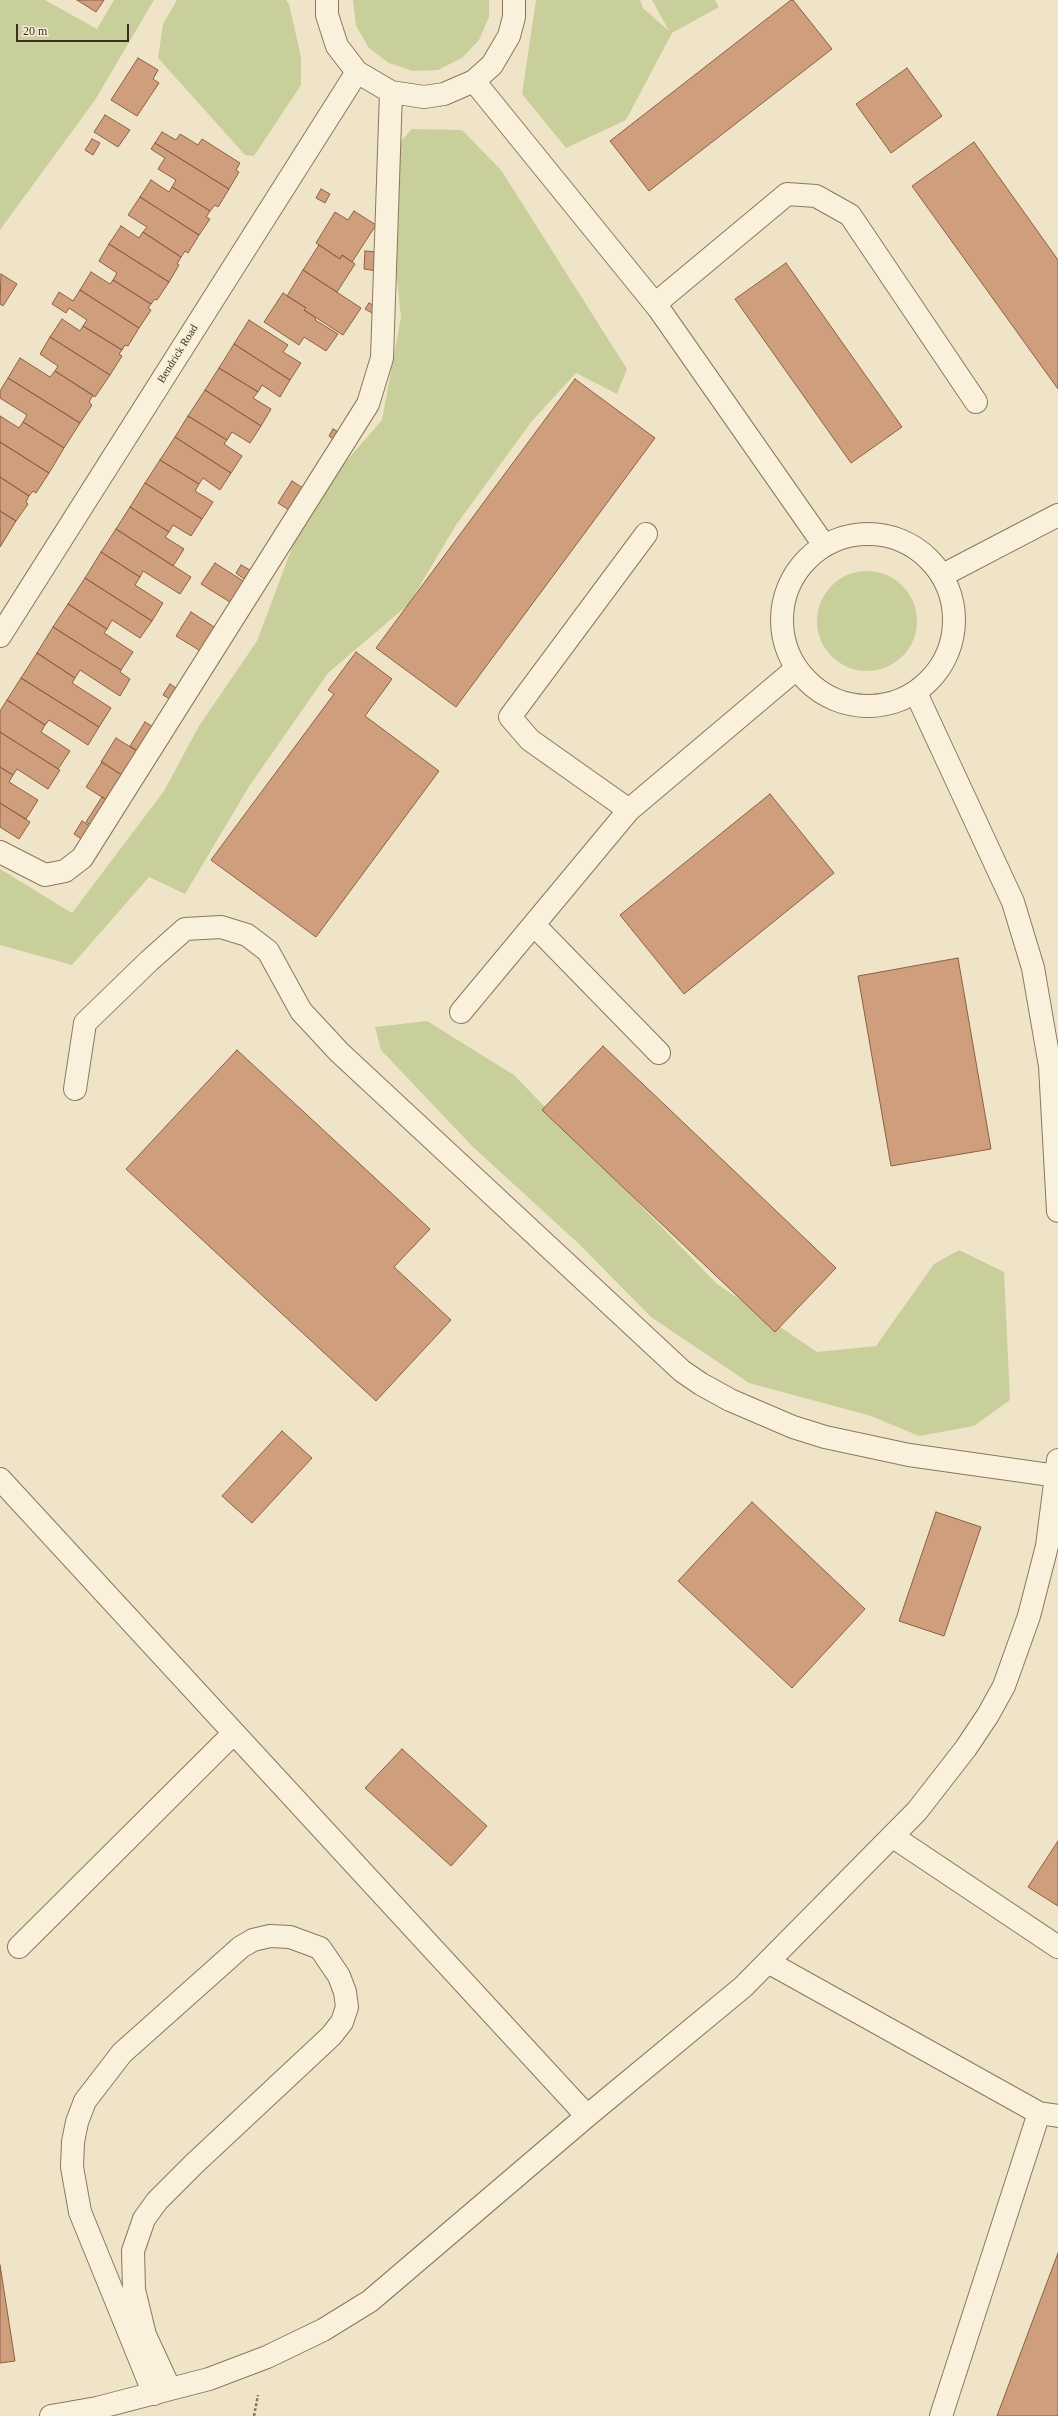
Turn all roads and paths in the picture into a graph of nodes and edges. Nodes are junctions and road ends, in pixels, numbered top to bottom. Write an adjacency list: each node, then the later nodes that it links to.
1 (327, 0): 3 (street)
2 (514, 0): 4 (street)
3 (357, 72): 5 (street); 12 (street, Bendrick Road)
4 (474, 81): 5 (street); 6 (street)
5 (391, 92): 16 (street)
6 (654, 304): 7 (street); 10 (street)
7 (976, 402)
8 (1058, 515): 11 (street)
9 (646, 534): 15 (street)
10 (824, 545): 11 (street); 13 (street)
11 (943, 575): 14 (street)
12 (0, 636)
13 (796, 669): 14 (street); 15 (street)
14 (916, 692): 21 (street)
15 (629, 810): 17 (street)
16 (0, 852)
17 (535, 926): 18 (street); 19 (street)
18 (461, 1012)
19 (659, 1053)
20 (75, 1089): 22 (street)
21 (1058, 1211)
22 (1058, 1470): 25 (street)
23 (0, 1479): 24 (street)
24 (234, 1734): 26 (street); 30 (street)
25 (892, 1836): 27 (street); 28 (street)
26 (19, 1947)
27 (1058, 1947)
28 (768, 1962): 29 (street); 30 (street)
29 (1049, 2114): 33 (street)
30 (587, 2116): 31 (street)
31 (162, 2391): 31 (street); 32 (street)
32 (50, 2416)
33 (941, 2416)

